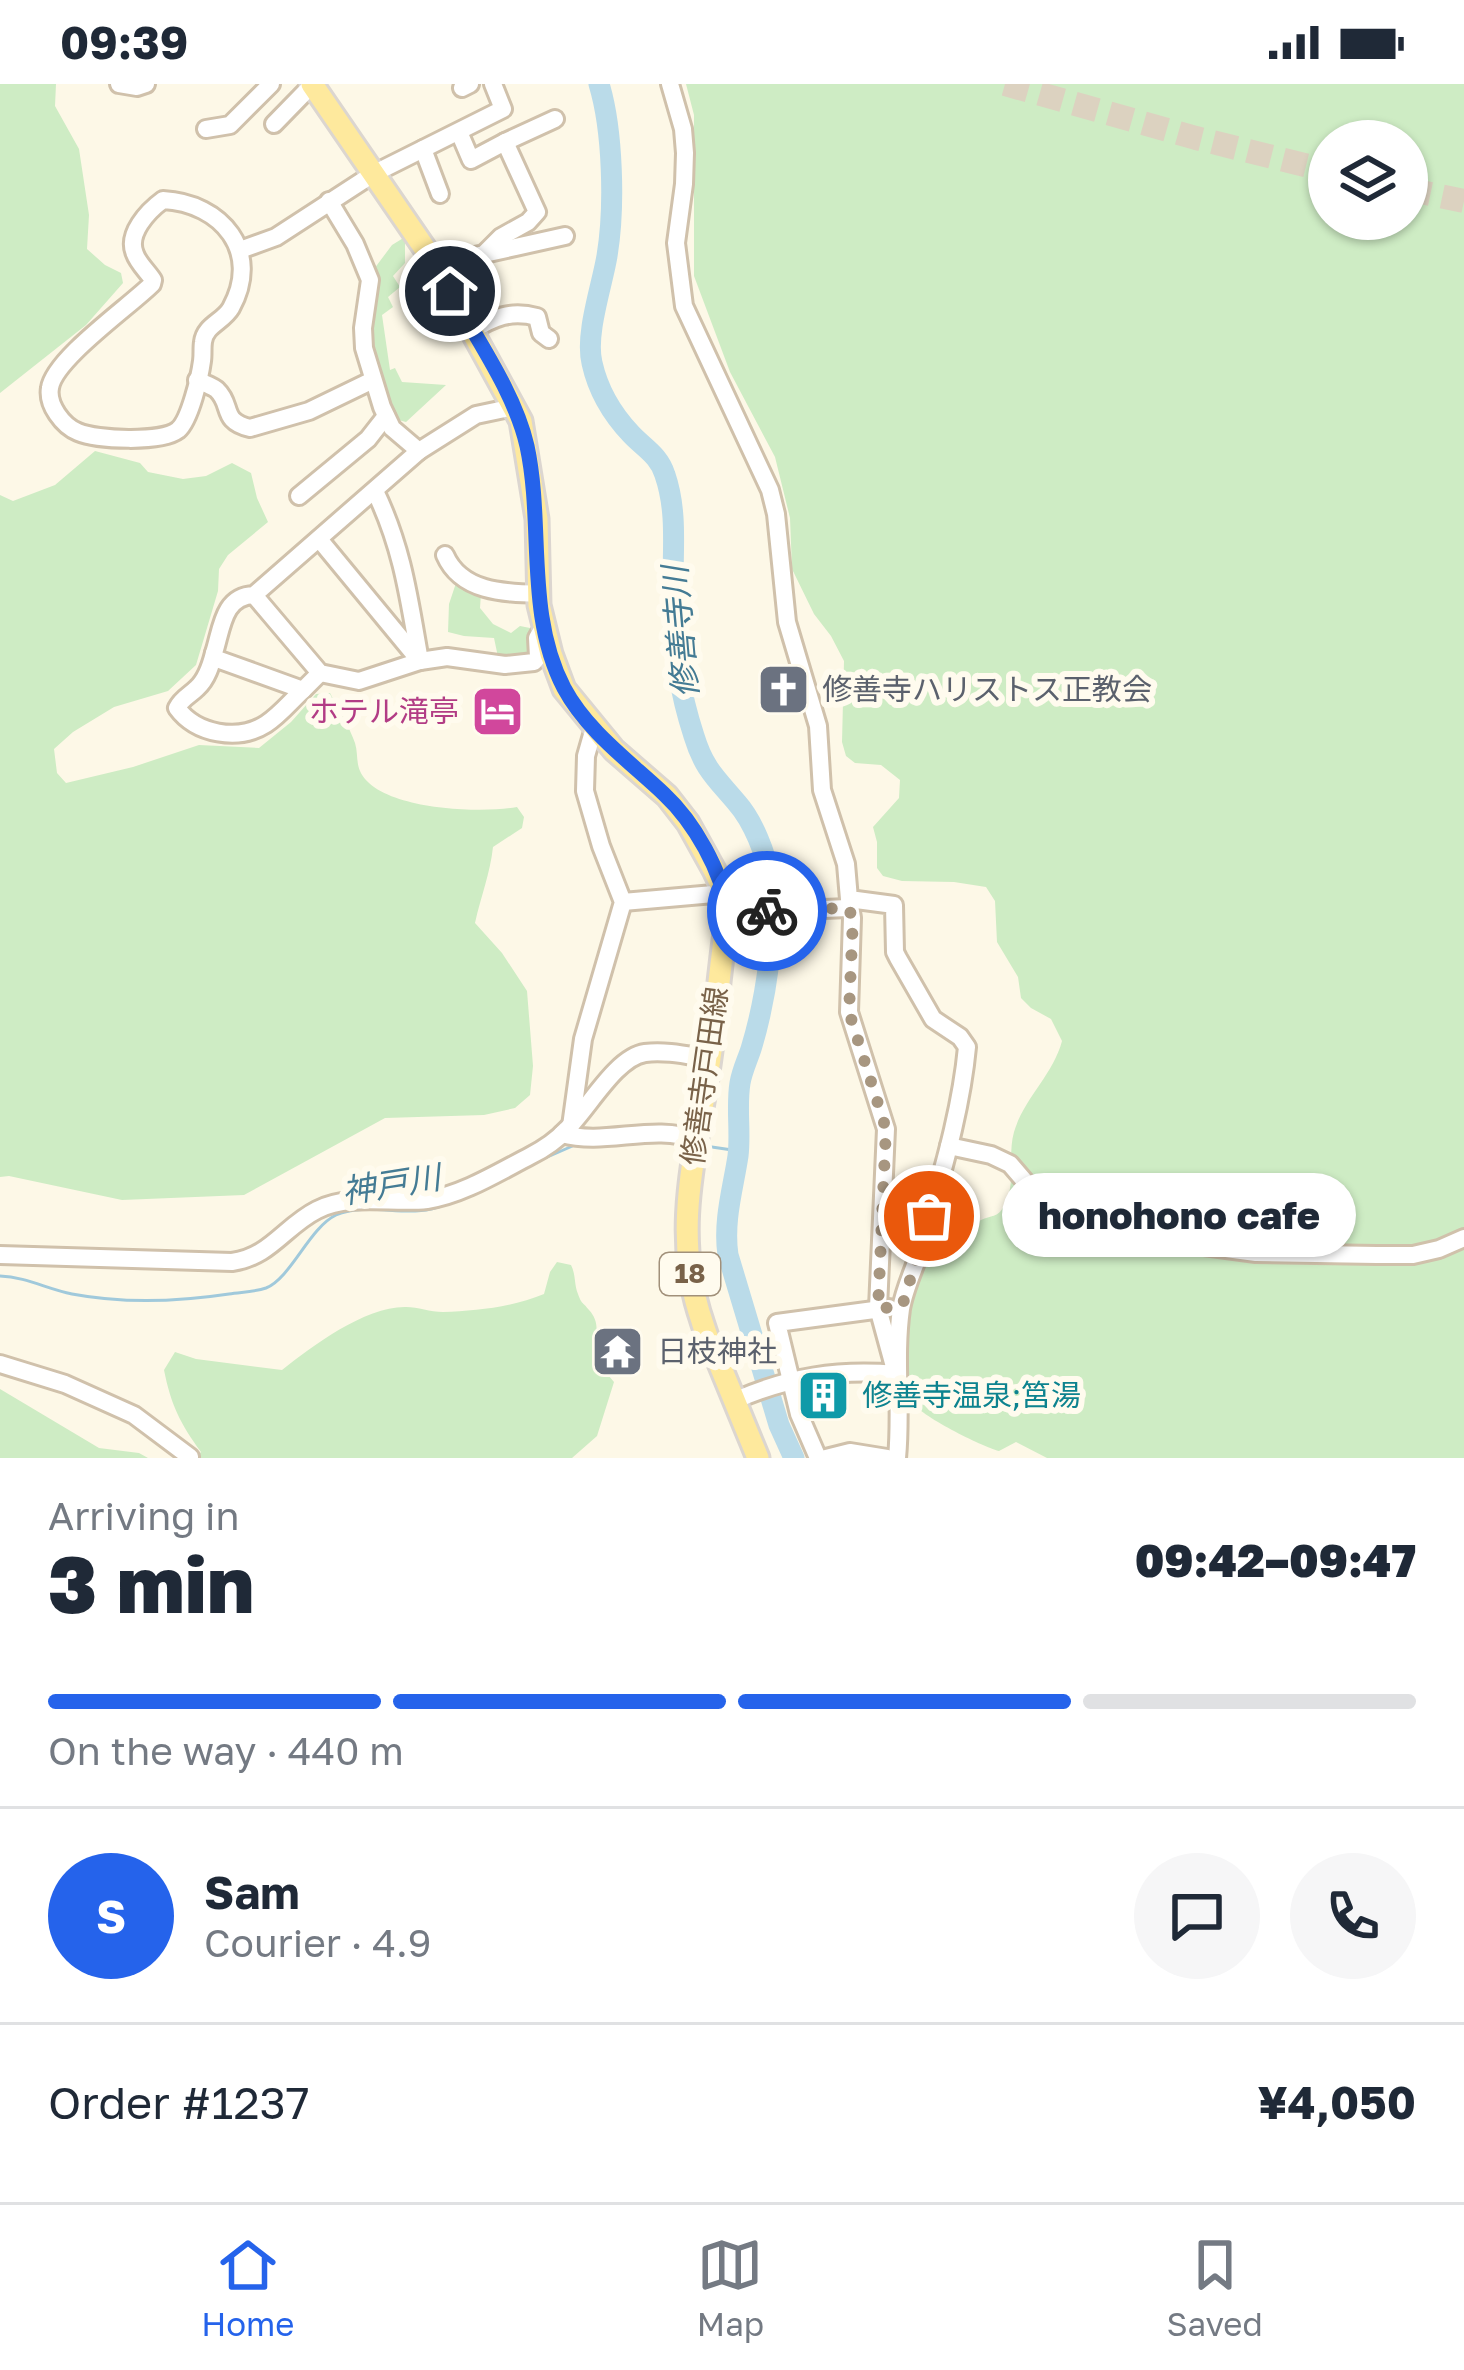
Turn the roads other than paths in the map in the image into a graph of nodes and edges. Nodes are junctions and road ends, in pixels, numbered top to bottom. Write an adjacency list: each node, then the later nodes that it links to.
1 (118, 84): 2 (street)
2 (146, 84)
3 (272, 84): 9 (street)
4 (312, 84): 8 (street); 13 (main road)
5 (493, 84): 10 (street)
6 (670, 84): 40 (street)
7 (555, 119): 11 (street)
8 (274, 124)
9 (206, 129)
10 (459, 132): 11 (street); 12 (street)
11 (505, 142): 18 (street)
12 (423, 149): 13 (street); 14 (street)
13 (373, 174): 15 (street); 19 (main road)
14 (440, 194)
15 (329, 201): 17 (street); 23 (street)
16 (565, 236): 18 (street)
17 (240, 250): 22 (street); 22 (street)
18 (485, 252): 19 (street)
19 (444, 289): 20 (main road)
20 (463, 323): 21 (street); 24 (main road)
21 (549, 339)
22 (197, 380): 23 (street)
23 (373, 380): 25 (street)
24 (514, 407): 26 (street); 31 (main road)
25 (386, 416): 26 (street); 28 (street)
26 (419, 451): 27 (street)
27 (375, 491): 29 (street); 35 (street)
28 (299, 496)
29 (320, 539): 32 (street); 35 (street)
30 (445, 555): 31 (street)
31 (539, 593): 33 (main road)
32 (254, 595): 34 (street); 36 (street)
33 (544, 626): 35 (street); 38 (main road)
34 (214, 653): 37 (street); 37 (street)
35 (420, 661): 36 (street)
36 (320, 673): 37 (street)
37 (302, 690)
38 (594, 728): 39 (street); 41 (main road)
39 (623, 902): 41 (street); 43 (street)
40 (849, 903): 41 (street); 45 (street); 49 (street)
41 (733, 906): 42 (main road, 修善寺戸田線 / 18)
42 (710, 1059): 43 (street); 44 (main road, 修善寺戸田線 / 18)
43 (566, 1130): 44 (street); 47 (street)
44 (697, 1140): 53 (main road, 修善寺戸田線 / 18)
45 (949, 1146): 46 (street); 48 (street)
46 (1464, 1238)
47 (0, 1255)
48 (902, 1307): 49 (street); 51 (street)
49 (878, 1308): 51 (street); 52 (street)
50 (0, 1364): 54 (street)
51 (896, 1374): 52 (street); 58 (street)
52 (782, 1382): 53 (street); 56 (street)
53 (743, 1397): 55 (main road, 修善寺戸田線 / 18)
54 (190, 1457)
55 (758, 1458)
56 (822, 1458): 57 (street)
57 (887, 1458)
58 (897, 1458)

